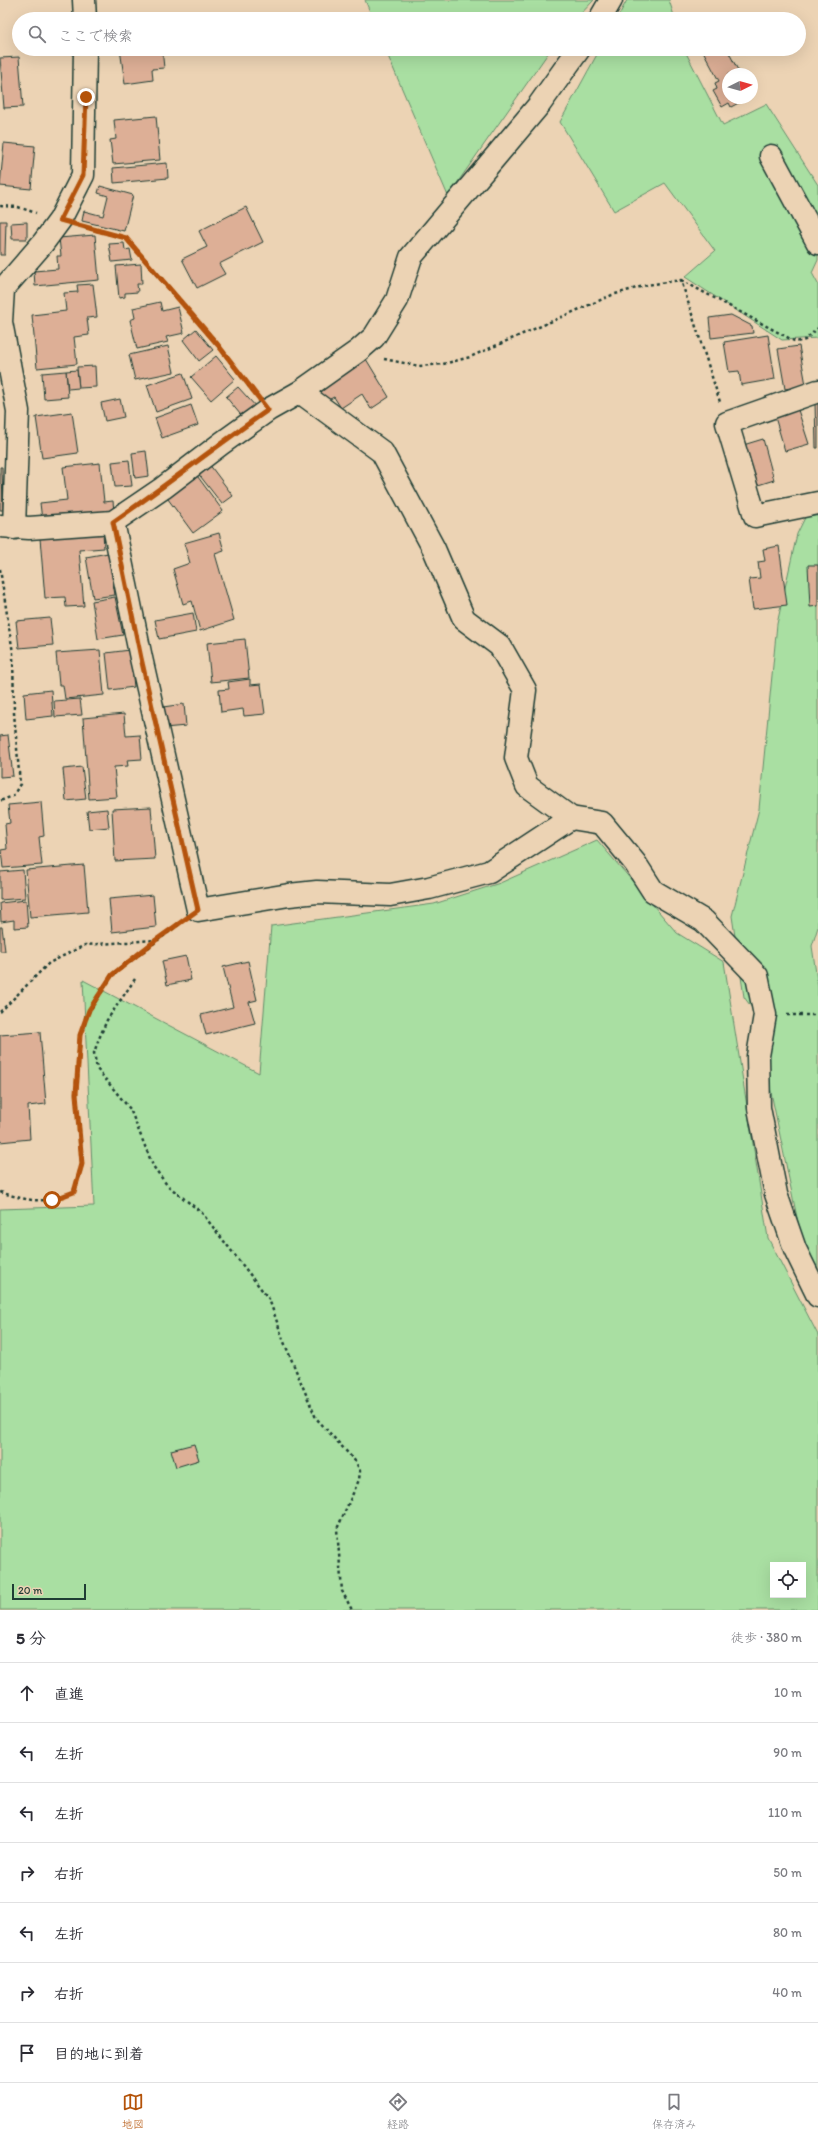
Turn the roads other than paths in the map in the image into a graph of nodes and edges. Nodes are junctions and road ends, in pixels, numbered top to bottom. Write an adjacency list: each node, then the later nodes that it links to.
1 (84, 0): 3 (street)
2 (611, 0): 4 (street)
3 (84, 12)
4 (604, 12)
5 (85, 56): 13 (street)
6 (574, 56): 10 (street)
7 (771, 156): 8 (street)
8 (818, 243)
9 (818, 391): 11 (street)
10 (300, 392): 12 (street); 14 (street)
11 (818, 503)
12 (113, 522): 13 (street); 14 (street)
13 (7, 527)
14 (571, 818): 15 (street)
15 (818, 1296)

